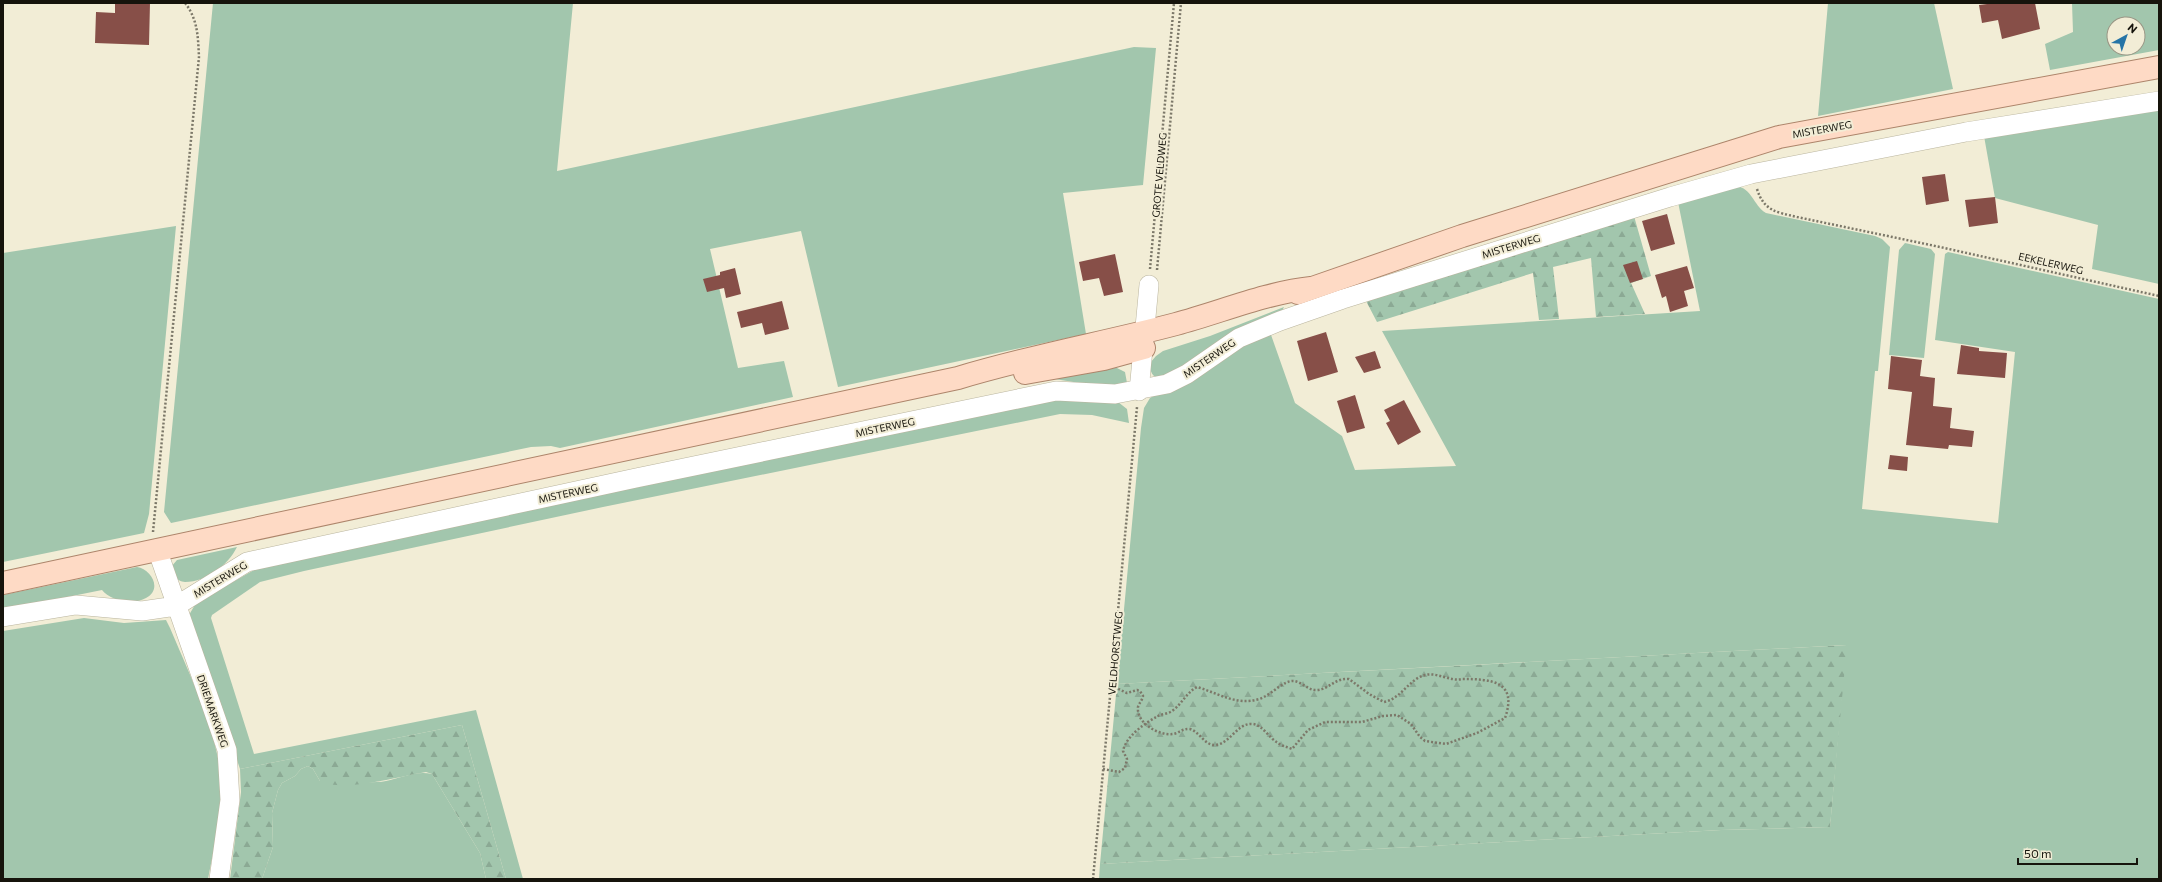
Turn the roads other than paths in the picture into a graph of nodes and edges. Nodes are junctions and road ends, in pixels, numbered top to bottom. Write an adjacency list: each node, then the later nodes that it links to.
1 (2159, 67): 4 (main road, MISTERWEG)
2 (2159, 101): 5 (street, MISTERWEG)
3 (1148, 285): 4 (street)
4 (1144, 340): 5 (street); 6 (main road, MISTERWEG)
5 (1139, 391): 8 (street, MISTERWEG)
6 (154, 550): 7 (main road, MISTERWEG); 8 (street, DRIEMARKWEG)
7 (3, 583)
8 (176, 606): 9 (street, MISTERWEG); 10 (street, DRIEMARKWEG)
9 (3, 616)
10 (220, 879)

